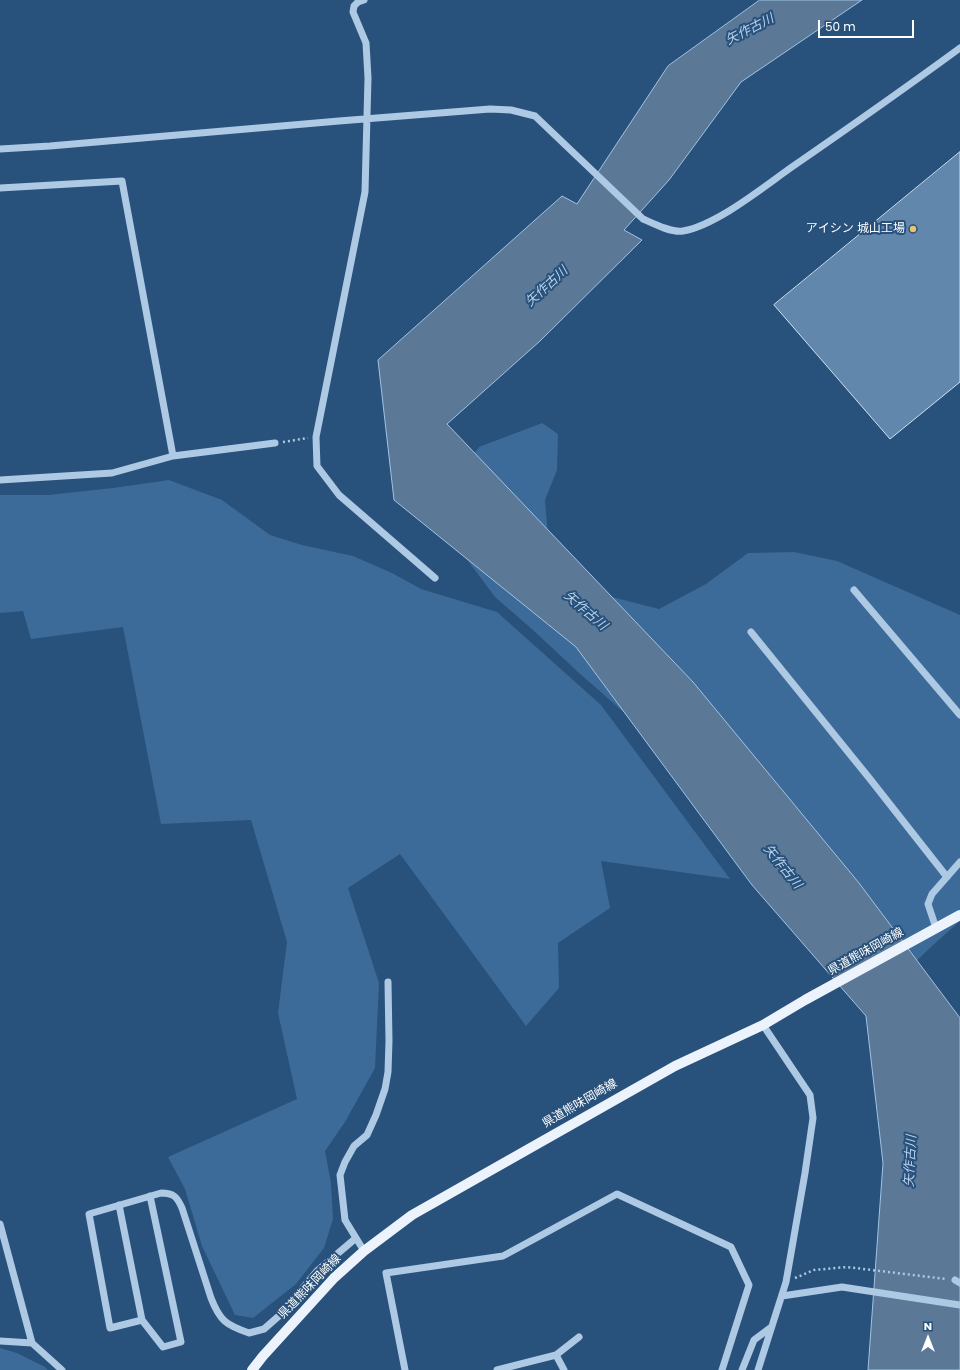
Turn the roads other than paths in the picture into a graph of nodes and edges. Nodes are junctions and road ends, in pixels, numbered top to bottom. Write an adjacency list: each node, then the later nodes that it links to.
1 (364, 0): 3 (street)
2 (960, 48): 3 (street)
3 (366, 119): 4 (street); 9 (street)
4 (0, 149)
5 (0, 188): 7 (street)
6 (274, 443): 7 (street)
7 (173, 456): 8 (street)
8 (0, 480)
9 (435, 578)
10 (854, 590): 12 (street)
11 (751, 632): 14 (street)
12 (960, 715)
13 (960, 862): 14 (street)
14 (947, 877): 16 (street)
15 (960, 915): 16 (main road, 県道熊味岡崎線)
16 (936, 928): 18 (main road, 県道熊味岡崎線)
17 (388, 982): 22 (street)
18 (763, 1025): 23 (main road, 県道熊味岡崎線); 24 (street)
19 (150, 1196): 20 (street); 22 (street); 26 (street)
20 (119, 1205): 26 (street); 26 (street)
21 (0, 1224): 30 (street)
22 (356, 1238): 23 (street)
23 (364, 1251): 33 (main road, 県道熊味岡崎線)
24 (782, 1296): 25 (street); 27 (street)
25 (960, 1305)
26 (142, 1320)
27 (770, 1328): 38 (street); 39 (street)
28 (579, 1337): 31 (street)
29 (0, 1341): 30 (street)
30 (32, 1343): 32 (street)
31 (556, 1355): 35 (street); 36 (street)
32 (62, 1370)
33 (252, 1370)
34 (405, 1370): 37 (street)
35 (497, 1370)
36 (564, 1370)
37 (722, 1370)
38 (742, 1370)
39 (758, 1370)

